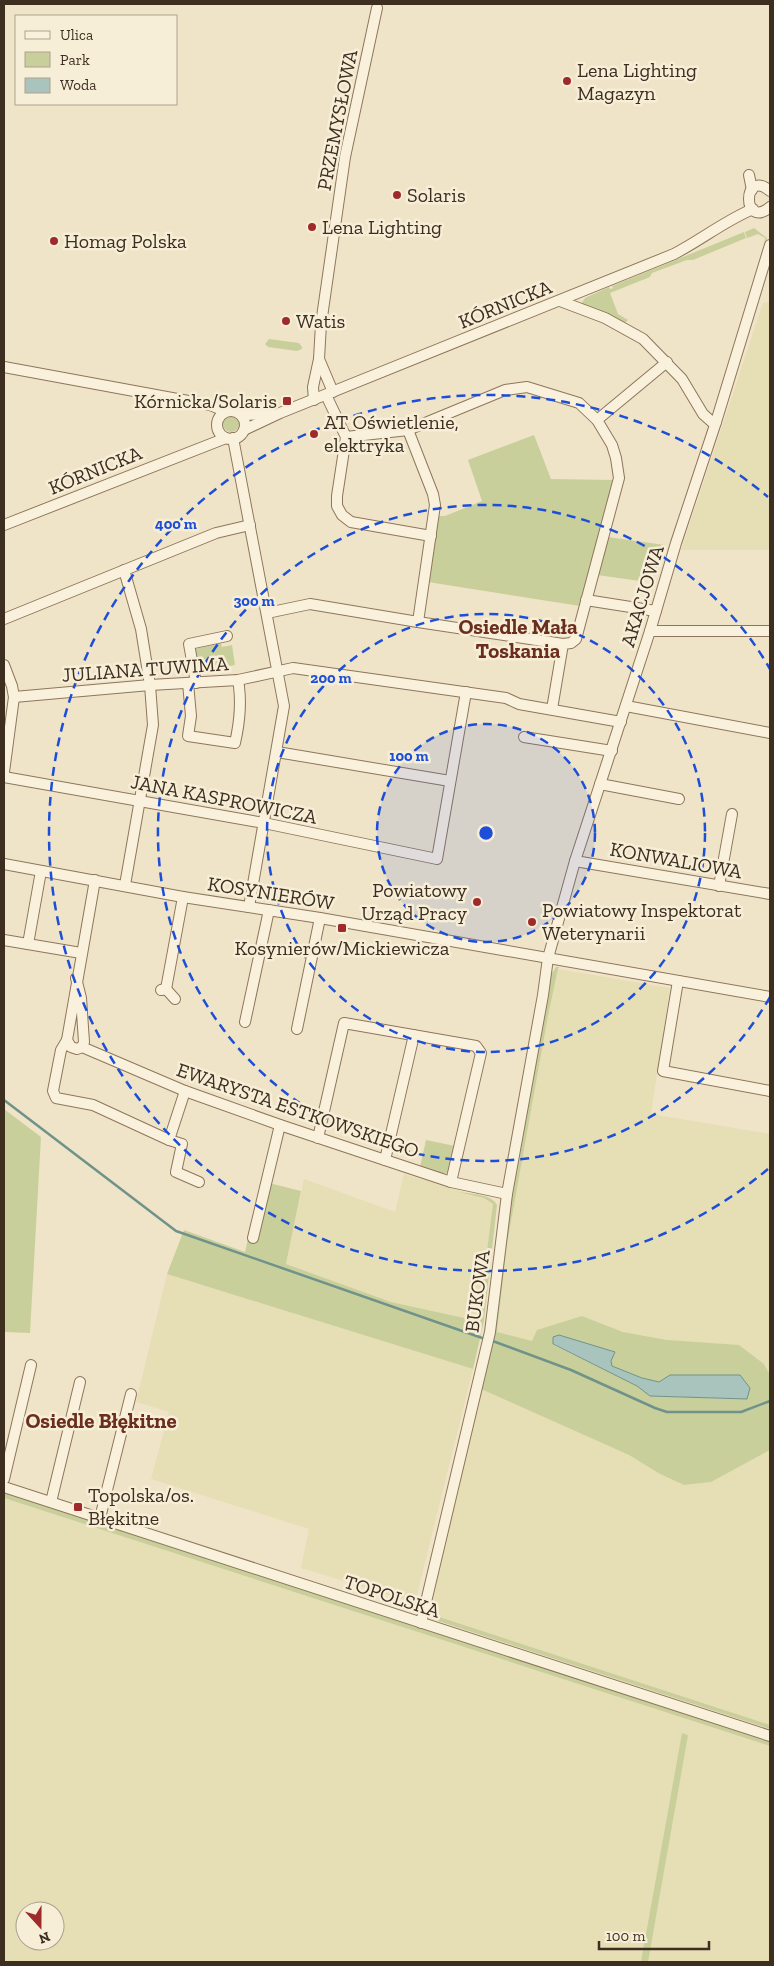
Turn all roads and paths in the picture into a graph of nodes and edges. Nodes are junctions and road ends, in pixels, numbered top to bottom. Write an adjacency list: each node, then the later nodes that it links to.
1 (377, 8): 7 (street, PRZEMYSŁOWA)
2 (764, 190): 3 (street)
3 (758, 207): 4 (street); 6 (street, KÓRNICKA)
4 (770, 220)
5 (770, 245): 16 (street, AKACJOWA)
6 (560, 301): 8 (street); 10 (street, KÓRNICKA)
7 (319, 359): 10 (street, PRZEMYSŁOWA); 11 (street, PRZEMYSŁOWA)
8 (667, 362): 15 (street); 16 (street)
9 (4, 367): 13 (street)
10 (330, 394): 11 (street, KÓRNICKA); 20 (street, PRZEMYSŁOWA)
11 (314, 400): 12 (street, KÓRNICKA)
12 (280, 413): 14 (street, KÓRNICKA); 18 (street, KÓRNICKA)
13 (222, 415): 14 (street); 17 (street)
14 (242, 415): 18 (street)
15 (597, 420): 19 (street); 29 (street)
16 (716, 422): 30 (street, AKACJOWA)
17 (217, 429): 21 (street); 22 (street, KÓRNICKA)
18 (244, 430): 21 (street)
19 (408, 430): 20 (street); 27 (street)
20 (346, 436): 27 (street)
21 (229, 438): 22 (street, KÓRNICKA); 26 (street)
22 (200, 447): 24 (street, KÓRNICKA)
23 (4, 517): 24 (street)
24 (18, 520): 25 (street, KÓRNICKA)
25 (4, 525)
26 (250, 525): 28 (street); 31 (street)
27 (431, 536): 33 (street)
28 (124, 570): 32 (street); 42 (street)
29 (586, 600): 30 (street); 37 (street)
30 (656, 612): 34 (street, AKACJOWA)
31 (266, 613): 33 (street); 39 (street)
32 (4, 619)
33 (418, 622): 37 (street)
34 (650, 631): 35 (street); 45 (street, AKACJOWA)
35 (770, 631)
36 (227, 636): 41 (street)
37 (563, 644): 46 (street)
38 (4, 664): 44 (street)
39 (278, 672): 40 (street, JULIANA TUWIMA); 43 (street, JULIANA TUWIMA); 51 (street)
40 (238, 680): 41 (street, JULIANA TUWIMA); 41 (street)
41 (192, 683): 42 (street, JULIANA TUWIMA)
42 (150, 685): 44 (street, JULIANA TUWIMA); 57 (street)
43 (466, 692): 46 (street, JULIANA TUWIMA); 54 (street)
44 (14, 698): 52 (street)
45 (626, 706): 47 (street, AKACJOWA); 48 (street)
46 (552, 709): 47 (street, JULIANA TUWIMA)
47 (621, 722): 50 (street, AKACJOWA)
48 (770, 733)
49 (524, 737): 50 (street)
50 (612, 751): 55 (street, AKACJOWA)
51 (277, 752): 54 (street); 59 (street)
52 (4, 772)
53 (4, 777): 57 (street, JANA KASPROWICZA)
54 (450, 781): 59 (street, JANA KASPROWICZA)
55 (600, 784): 56 (street); 60 (street, AKACJOWA)
56 (679, 799)
57 (140, 800): 59 (street, JANA KASPROWICZA); 64 (street)
58 (732, 814): 65 (street)
59 (264, 823): 68 (street)
60 (576, 861): 65 (street, KONWALIOWA); 74 (street, AKACJOWA)
61 (4, 864): 62 (street, KOSYNIERÓW)
62 (41, 870): 63 (street, KOSYNIERÓW); 72 (street)
63 (95, 880): 64 (street, KOSYNIERÓW); 73 (street)
64 (125, 885): 67 (street, KOSYNIERÓW)
65 (719, 886): 66 (street, KONWALIOWA)
66 (770, 894)
67 (183, 897): 68 (street, KOSYNIERÓW); 78 (street)
68 (249, 907): 69 (street, KOSYNIERÓW)
69 (269, 910): 70 (street, KOSYNIERÓW); 79 (street)
70 (320, 918): 74 (street, KOSYNIERÓW); 80 (street)
71 (4, 940): 72 (street)
72 (28, 944): 73 (street)
73 (81, 953): 75 (street)
74 (548, 958): 76 (street, KOSYNIERÓW); 92 (street, BUKOWA)
75 (76, 978): 82 (street); 83 (street)
76 (678, 981): 77 (street, KOSYNIERÓW); 85 (street)
77 (770, 997)
78 (175, 999)
79 (245, 1022)
80 (297, 1029)
81 (414, 1035): 87 (street); 89 (street); 91 (street)
82 (66, 1040): 83 (street, EWARYSTA ESTKOWSKIEGO); 88 (street)
83 (82, 1047): 84 (street, EWARYSTA ESTKOWSKIEGO)
84 (184, 1091): 86 (street, EWARYSTA ESTKOWSKIEGO); 88 (street)
85 (770, 1091)
86 (280, 1125): 87 (street, EWARYSTA ESTKOWSKIEGO); 93 (street)
87 (318, 1138): 89 (street, EWARYSTA ESTKOWSKIEGO)
88 (169, 1140): 90 (street)
89 (385, 1160): 91 (street, EWARYSTA ESTKOWSKIEGO)
90 (198, 1182)
91 (451, 1182): 92 (street, EWARYSTA ESTKOWSKIEGO)
92 (507, 1194): 101 (street, BUKOWA)
93 (253, 1238)
94 (31, 1365): 97 (street)
95 (80, 1382): 99 (street)
96 (131, 1394): 100 (street)
97 (4, 1480)
98 (4, 1486): 99 (street, TOPOLSKA)
99 (51, 1502): 100 (street, TOPOLSKA)
100 (100, 1518): 101 (street, TOPOLSKA)
101 (420, 1624): 102 (street, TOPOLSKA)
102 (770, 1736)

